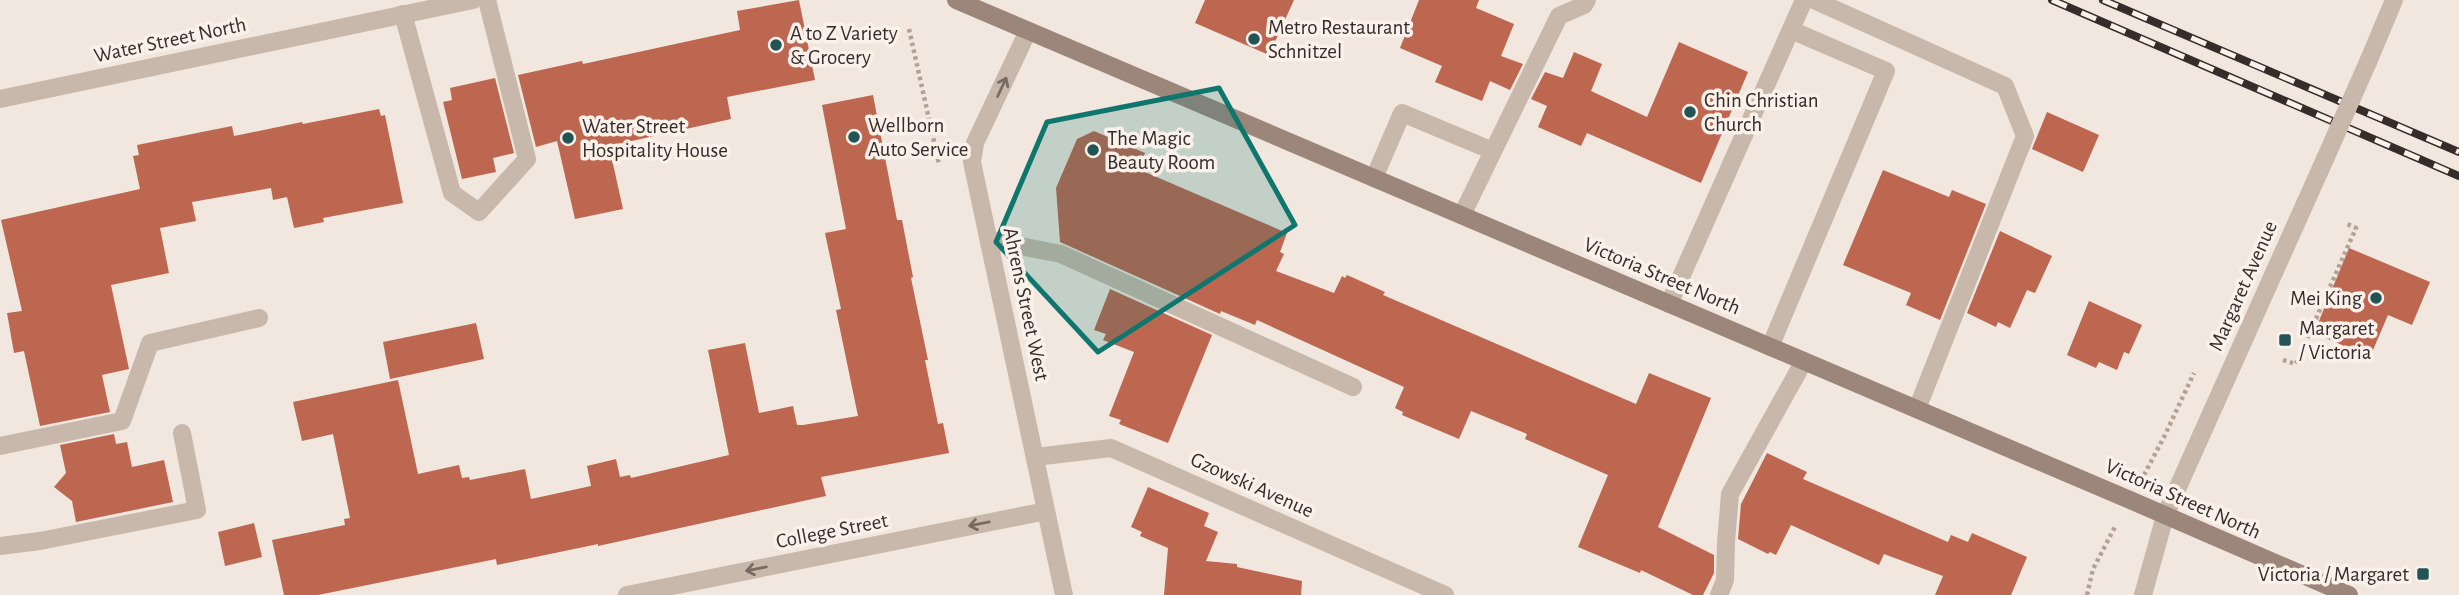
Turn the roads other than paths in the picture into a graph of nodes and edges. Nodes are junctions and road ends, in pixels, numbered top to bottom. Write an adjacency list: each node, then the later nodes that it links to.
1 (473, 0): 8 (street, Water Street North)
2 (487, 0): 8 (street)
3 (956, 0): 9 (main road, Victoria Street North)
4 (1587, 0): 12 (street)
5 (1804, 0): 10 (street)
6 (1814, 0): 21 (street)
7 (2394, 0): 26 (street, Margaret Avenue, bridge)
8 (404, 14): 11 (street, Water Street North)
9 (1028, 30): 13 (main road, Victoria Street North); 15 (street, Ahrens Street West, one-way to 9)
10 (1791, 30): 16 (street); 18 (street)
11 (0, 99)
12 (1493, 151): 13 (street); 14 (street)
13 (1374, 178): 14 (main road, Victoria Street North)
14 (1462, 215): 16 (main road, Victoria Street North)
15 (989, 240): 20 (street); 24 (street, Ahrens Street West)
16 (1669, 304): 18 (main road, Victoria Street North)
17 (259, 318): 23 (street)
18 (1770, 347): 19 (main road, Victoria Street North)
19 (1804, 361): 21 (main road, Victoria Street North); 31 (street)
20 (1353, 387)
21 (1917, 409): 26 (main road, Victoria Street North)
22 (182, 433): 27 (street)
23 (0, 446)
24 (1035, 457): 25 (street, Ahrens Street West); 30 (street, Gzowski Avenue)
25 (1046, 511): 28 (street, College Street, one-way to 28); 29 (street, Ahrens Street West)
26 (2165, 516): 32 (street, Margaret Avenue); 33 (main road, Victoria Street North)
27 (0, 546)
28 (627, 595)
29 (1064, 595)
30 (1445, 595)
31 (1719, 595)
32 (2143, 595)
33 (2349, 595)

